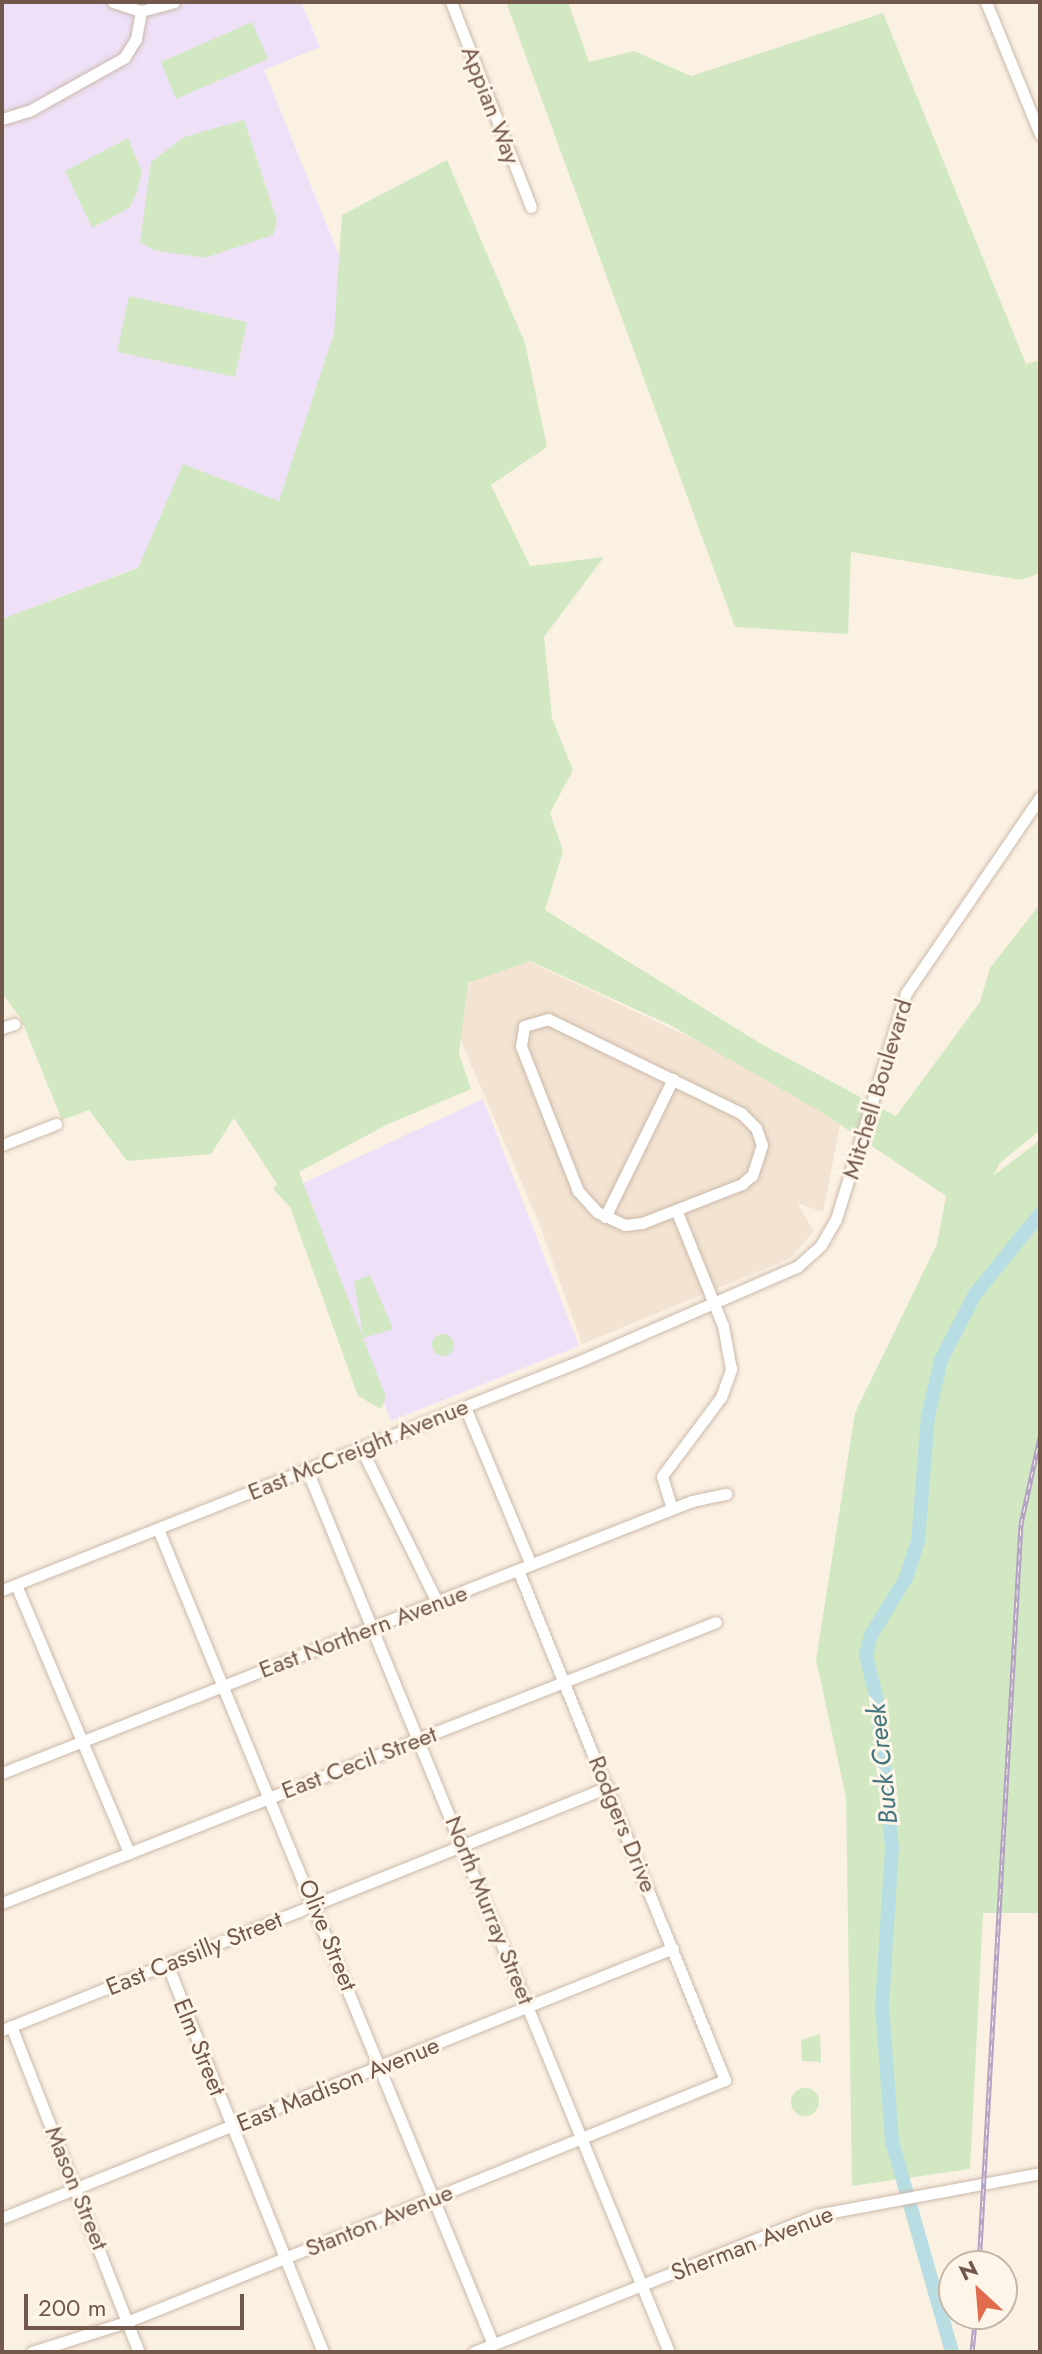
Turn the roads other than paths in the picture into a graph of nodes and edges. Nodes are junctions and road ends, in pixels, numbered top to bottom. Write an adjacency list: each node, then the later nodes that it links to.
1 (113, 2): 5 (street)
2 (174, 2): 5 (street)
3 (451, 2): 8 (street, Appian Way)
4 (986, 2): 7 (street)
5 (141, 11): 6 (street)
6 (2, 119)
7 (1040, 134)
8 (531, 207)
9 (1040, 797): 17 (street, Mitchell Boulevard)
10 (14, 1024): 11 (street)
11 (2, 1028)
12 (673, 1079): 15 (street); 16 (street); 16 (street)
13 (56, 1124): 14 (street)
14 (2, 1145)
15 (677, 1212): 16 (street); 17 (street)
16 (605, 1217)
17 (713, 1304): 18 (street, East McCreight Avenue); 22 (street)
18 (465, 1407): 19 (street, East McCreight Avenue); 24 (street)
19 (361, 1448): 20 (street, East McCreight Avenue); 28 (street)
20 (307, 1470): 23 (street, East McCreight Avenue); 30 (street, North Murray Street)
21 (726, 1494): 22 (street, East Northern Avenue)
22 (672, 1509): 24 (street, East Northern Avenue)
23 (158, 1529): 26 (street, East McCreight Avenue); 32 (street, Olive Street)
24 (531, 1565): 25 (street, East Northern Avenue)
25 (518, 1570): 28 (street, East Northern Avenue); 31 (street, Rodgers Drive)
26 (16, 1585): 27 (street, East McCreight Avenue); 34 (street)
27 (2, 1590)
28 (437, 1602): 30 (street, East Northern Avenue)
29 (716, 1622): 31 (street, East Cecil Street)
30 (373, 1627): 32 (street, East Northern Avenue); 33 (street, North Murray Street)
31 (565, 1681): 33 (street, East Cecil Street); 36 (street, Rodgers Drive)
32 (225, 1685): 34 (street, East Northern Avenue); 37 (street, Olive Street)
33 (421, 1738): 37 (street, East Cecil Street); 38 (street, North Murray Street)
34 (82, 1741): 35 (street, East Northern Avenue); 39 (street)
35 (2, 1773)
36 (608, 1787): 38 (street, East Cassilly Street); 42 (street, Rodgers Drive)
37 (272, 1797): 39 (street, East Cecil Street); 41 (street, Olive Street)
38 (464, 1845): 41 (street, East Cassilly Street); 44 (street, North Murray Street)
39 (129, 1853): 40 (street, East Cecil Street)
40 (2, 1903)
41 (316, 1904): 43 (street, East Cassilly Street); 46 (street, Olive Street)
42 (673, 1948): 44 (street, East Madison Avenue); 47 (street, Rodgers Drive)
43 (167, 1964): 45 (street, East Cassilly Street); 48 (street, Elm Street)
44 (529, 2007): 46 (street, East Madison Avenue); 49 (street, North Murray Street)
45 (6, 2028): 51 (street, Mason Street)
46 (380, 2067): 48 (street, East Madison Avenue); 52 (street, Olive Street)
47 (725, 2080): 49 (street, Stanton Avenue)
48 (232, 2126): 51 (street, East Madison Avenue); 54 (street, Elm Street)
49 (582, 2138): 52 (street, Stanton Avenue); 55 (street, North Murray Street)
50 (1040, 2173): 55 (street, Sherman Avenue)
51 (77, 2188): 53 (street, East Madison Avenue); 56 (street, Mason Street)
52 (433, 2198): 54 (street, Stanton Avenue); 57 (street, Olive Street)
53 (2, 2218)
54 (285, 2258): 56 (street, Stanton Avenue); 60 (street, Elm Street)
55 (642, 2285): 57 (street, Sherman Avenue); 62 (street, North Murray Street)
56 (129, 2321): 58 (street, Stanton Avenue); 59 (street, Mason Street)
57 (493, 2344): 61 (street, Sherman Avenue)
58 (32, 2352)
59 (139, 2352)
60 (323, 2352)
61 (474, 2352)
62 (669, 2352)

